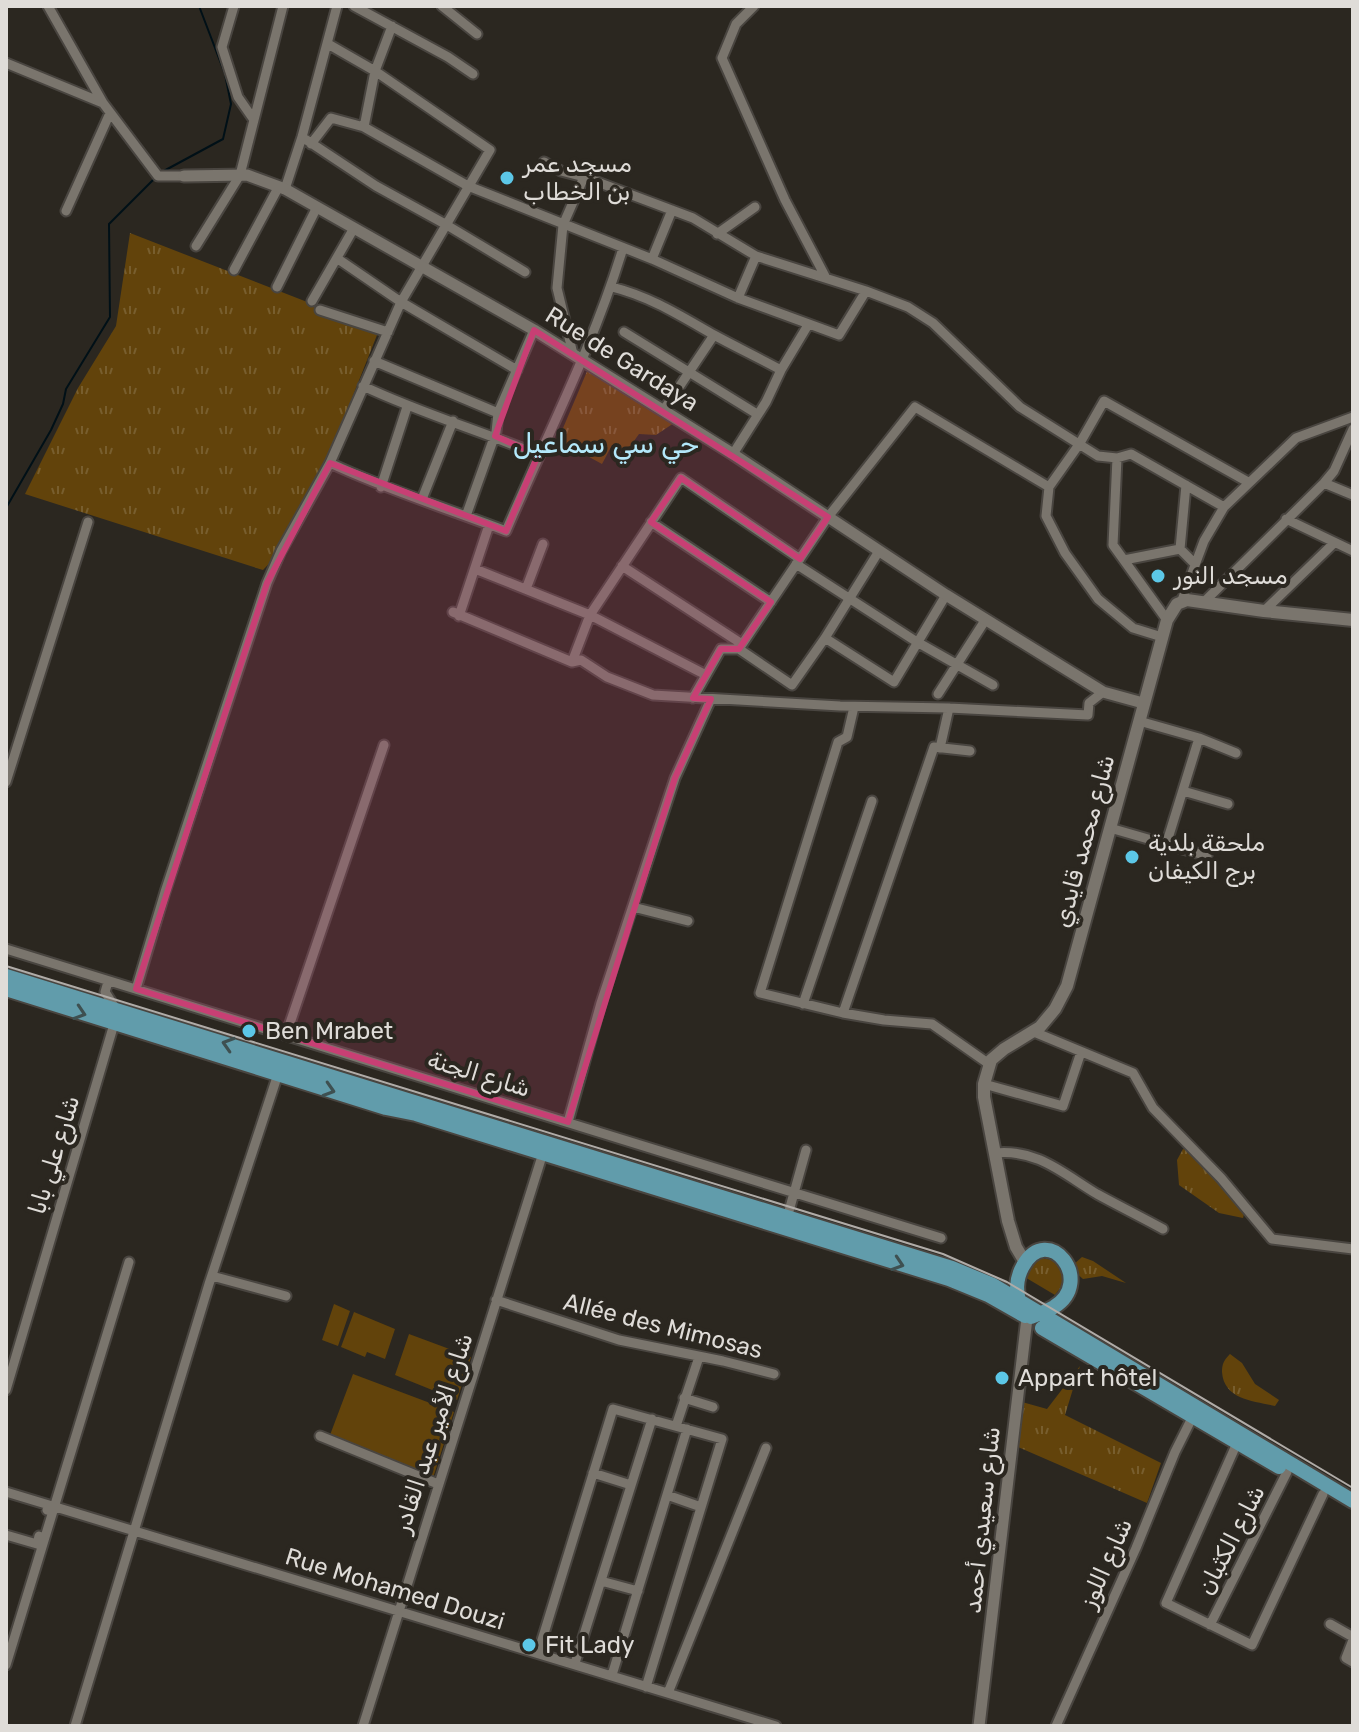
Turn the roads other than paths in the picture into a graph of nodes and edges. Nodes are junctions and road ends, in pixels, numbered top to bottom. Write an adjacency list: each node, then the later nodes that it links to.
1 (48, 6): 14 (street)
2 (234, 6): 16 (street)
3 (283, 6): 16 (street)
4 (337, 6): 10 (street)
5 (354, 6): 8 (street)
6 (442, 6): 9 (street)
7 (754, 6): 41 (street)
8 (392, 26): 12 (street); 13 (street)
9 (477, 34)
10 (328, 44): 12 (street); 18 (street)
11 (6, 63): 14 (street)
12 (375, 71): 17 (street); 23 (street)
13 (473, 74)
14 (103, 103): 15 (street)
15 (110, 113): 21 (street); 28 (street)
16 (254, 120): 20 (street)
17 (364, 127): 18 (street); 23 (street)
18 (306, 140): 24 (street); 29 (street)
19 (544, 162): 22 (street)
20 (240, 175): 21 (street, Rue de Gardaya); 24 (street, Rue de Gardaya); 33 (street)
21 (184, 176)
22 (584, 177): 27 (street); 30 (street)
23 (468, 186): 29 (street); 30 (street)
24 (282, 189): 25 (street, Rue de Gardaya); 39 (street)
25 (317, 207): 31 (street, Rue de Gardaya); 42 (street)
26 (755, 207): 32 (street)
27 (672, 210): 32 (street); 37 (street)
28 (66, 211)
29 (445, 224): 38 (street); 40 (street)
30 (563, 225): 34 (street); 54 (street)
31 (354, 228): 36 (street); 38 (street, Rue de Gardaya)
32 (717, 234): 35 (street)
33 (196, 246)
34 (623, 248): 37 (street); 43 (street)
35 (756, 256): 41 (street); 45 (street)
36 (338, 259): 46 (street); 47 (street)
37 (652, 259): 45 (street)
38 (421, 268): 47 (street); 50 (street, Rue de Gardaya)
39 (234, 270)
40 (525, 272)
41 (826, 278): 44 (street)
42 (277, 287)
43 (612, 287): 53 (street); 54 (street)
44 (866, 291): 49 (street); 68 (street)
45 (738, 298): 49 (street)
46 (312, 301)
47 (401, 302): 51 (street); 56 (street)
48 (320, 310): 51 (street)
49 (808, 325): 57 (street)
50 (534, 330): 54 (street, Rue de Gardaya); 56 (street)
51 (388, 332): 55 (street)
52 (624, 332): 58 (street)
53 (714, 335): 57 (street); 58 (street)
54 (578, 357): 61 (street, Rue de Gardaya); 70 (street)
55 (374, 361): 59 (street); 62 (street)
56 (517, 370): 62 (street)
57 (781, 370): 63 (street)
58 (688, 372): 61 (street); 63 (street)
59 (363, 386): 60 (street); 72 (street)
60 (407, 407): 65 (street); 76 (street)
61 (663, 411): 69 (street, Rue de Gardaya)
62 (498, 413): 67 (street)
63 (757, 414): 69 (street)
64 (1353, 417): 73 (street)
65 (453, 421): 67 (street); 79 (street)
66 (1353, 429): 74 (street)
67 (495, 436): 70 (street); 81 (street)
68 (1080, 443): 71 (street); 73 (street); 77 (street)
69 (733, 454): 82 (street, Rue de Gardaya)
70 (539, 455): 86 (street)
71 (1117, 458): 75 (street); 92 (street)
72 (330, 463): 76 (street); 142 (street)
73 (1248, 482): 80 (street)
74 (1324, 483): 78 (street); 83 (street)
75 (1186, 485): 80 (street); 89 (street)
76 (381, 487): 79 (street)
77 (1049, 487): 82 (street); 108 (street)
78 (1353, 495)
79 (422, 499): 81 (street)
80 (1224, 507): 94 (street)
81 (466, 516): 86 (street)
82 (828, 517): 90 (street, Rue de Gardaya); 93 (street)
83 (1286, 519): 87 (street); 102 (street)
84 (88, 522): 129 (street)
85 (651, 522): 93 (street); 95 (street); 101 (street)
86 (489, 525): 96 (street)
87 (1334, 543): 91 (street); 103 (street)
88 (543, 544): 97 (street)
89 (1180, 549): 92 (street); 94 (street)
90 (879, 551): 98 (street, Rue de Gardaya); 99 (street)
91 (1353, 551)
92 (1124, 560): 106 (street)
93 (798, 562): 99 (street); 101 (street)
94 (1195, 564): 100 (street)
95 (622, 566): 104 (street); 111 (street)
96 (475, 569): 97 (street); 112 (street)
97 (526, 589): 104 (street)
98 (946, 595): 105 (street, Rue de Gardaya); 110 (street)
99 (849, 598): 109 (street); 110 (street)
100 (1182, 600): 102 (main road); 106 (main road, شارع محمد قايدي)
101 (771, 602): 111 (street)
102 (1204, 602): 103 (main road)
103 (1264, 611): 107 (main road)
104 (590, 615): 112 (street); 114 (street)
105 (986, 619): 113 (street); 116 (street, Rue de Gardaya)
106 (1167, 620): 108 (main road, شارع محمد قايدي)
107 (1353, 620)
108 (1162, 637): 120 (main road, شارع محمد قايدي)
109 (825, 638): 110 (street); 111 (street)
110 (917, 642): 113 (street)
111 (740, 647): 114 (street)
112 (572, 662): 118 (street)
113 (956, 666): 115 (street); 117 (street)
114 (706, 675): 118 (street)
115 (993, 685)
116 (1103, 692): 120 (street, Rue de Gardaya); 122 (street)
117 (938, 694)
118 (693, 698): 119 (street)
119 (711, 699): 121 (street); 136 (street)
120 (1143, 703): 123 (main road, شارع محمد قايدي)
121 (854, 707): 122 (street); 144 (street)
122 (949, 708): 126 (street)
123 (1139, 721): 124 (street); 133 (main road, شارع محمد قايدي)
124 (1199, 738): 128 (street); 130 (street)
125 (384, 745): 148 (street)
126 (940, 748): 127 (street); 145 (street)
127 (970, 751)
128 (1236, 753)
129 (6, 782)
130 (1183, 791): 132 (street); 134 (street)
131 (872, 801): 144 (street)
132 (1228, 804)
133 (1110, 828): 134 (street); 147 (main road, شارع محمد قايدي)
134 (1166, 845): 135 (street)
135 (1207, 856)
136 (633, 907): 137 (street); 153 (street)
137 (688, 921)
138 (6, 949): 140 (street, شارع الجنة)
139 (6, 976): 143 (main road)
140 (106, 987): 142 (street, شارع الجنة); 143 (street); 146 (street)
141 (6, 989): 146 (main road, one-way to 146)
142 (136, 989): 148 (street, شارع الجنة)
143 (86, 1000): 146 (main road)
144 (803, 1004): 145 (street)
145 (843, 1013): 150 (street)
146 (116, 1017): 151 (main road); 158 (main road, one-way to 146); 175 (street, شارع علي بابا)
147 (1034, 1032): 149 (street); 150 (main road, شارع محمد قايدي)
148 (286, 1035): 153 (street, شارع الجنة)
149 (1081, 1052): 152 (street); 162 (street)
150 (989, 1064): 152 (main road)
151 (278, 1074): 155 (main road, one-way to 155); 166 (street)
152 (984, 1084): 156 (main road)
153 (568, 1122): 157 (street, شارع الجنة)
154 (806, 1150): 157 (street)
155 (543, 1153): 169 (street, شارع الأمير عبد القادر); 171 (main road, one-way to 171)
156 (995, 1153): 159 (street); 160 (main road)
157 (794, 1193): 158 (street); 161 (street, شارع الجنة)
158 (787, 1218): 167 (main road)
159 (1163, 1229)
160 (1012, 1234): 163 (main road); 165 (main road)
161 (941, 1238)
162 (1353, 1249)
163 (1037, 1252): 165 (main road); 170 (main road)
164 (129, 1262): 193 (street)
165 (1021, 1269): 167 (main road); 171 (main road)
166 (212, 1276): 168 (street); 196 (street)
167 (993, 1285): 171 (main road)
168 (286, 1296)
169 (496, 1300): 173 (street, Allée des Mimosas); 187 (street, شارع الأمير عبد القادر)
170 (1061, 1301): 171 (main road); 172 (main road)
171 (1027, 1313): 172 (main road); 178 (main road); 214 (street, شارع سعيدي أحمد)
172 (1062, 1328): 192 (main road)
173 (699, 1357): 174 (street, Allée des Mimosas); 176 (street)
174 (774, 1374)
175 (6, 1390)
176 (684, 1398): 177 (street); 180 (street)
177 (713, 1407)
178 (1193, 1416): 183 (main road); 215 (street, شارع اللوز)
179 (652, 1419): 180 (street); 186 (street); 188 (street)
180 (676, 1426): 181 (street)
181 (687, 1429): 191 (street); 194 (street)
182 (320, 1436): 187 (street)
183 (1237, 1443): 185 (main road); 202 (street)
184 (766, 1448): 210 (street)
185 (1287, 1472): 190 (main road); 202 (street, شارع الكثبان)
186 (593, 1473): 188 (street); 204 (street)
187 (438, 1484): 200 (street, شارع الأمير عبد القادر)
188 (631, 1485): 198 (street)
189 (6, 1492): 193 (street, Rue Mohamed Douzi)
190 (1323, 1494): 195 (main road); 202 (street)
191 (667, 1495): 194 (street); 199 (street)
192 (1353, 1501)
193 (52, 1506): 196 (street, Rue Mohamed Douzi); 197 (street); 207 (street)
194 (701, 1507): 209 (street)
195 (1353, 1511)
196 (136, 1529): 200 (street, Rue Mohamed Douzi); 211 (street)
197 (6, 1535)
198 (601, 1581): 199 (street); 206 (street)
199 (638, 1591): 208 (street)
200 (398, 1612): 204 (street, Rue Mohamed Douzi); 212 (street, شارع الأمير عبد القادر)
201 (1330, 1624): 203 (street)
202 (1210, 1625)
203 (1353, 1638): 205 (street)
204 (538, 1653): 206 (street, Rue Mohamed Douzi)
205 (1353, 1662)
206 (575, 1663): 208 (street, Rue Mohamed Douzi)
207 (6, 1665)
208 (612, 1675): 209 (street, Rue Mohamed Douzi)
209 (646, 1687): 210 (street, Rue Mohamed Douzi)
210 (668, 1693): 213 (street, Rue Mohamed Douzi)
211 (75, 1726)
212 (363, 1726)
213 (776, 1726)
214 (979, 1726)
215 (1056, 1726)

